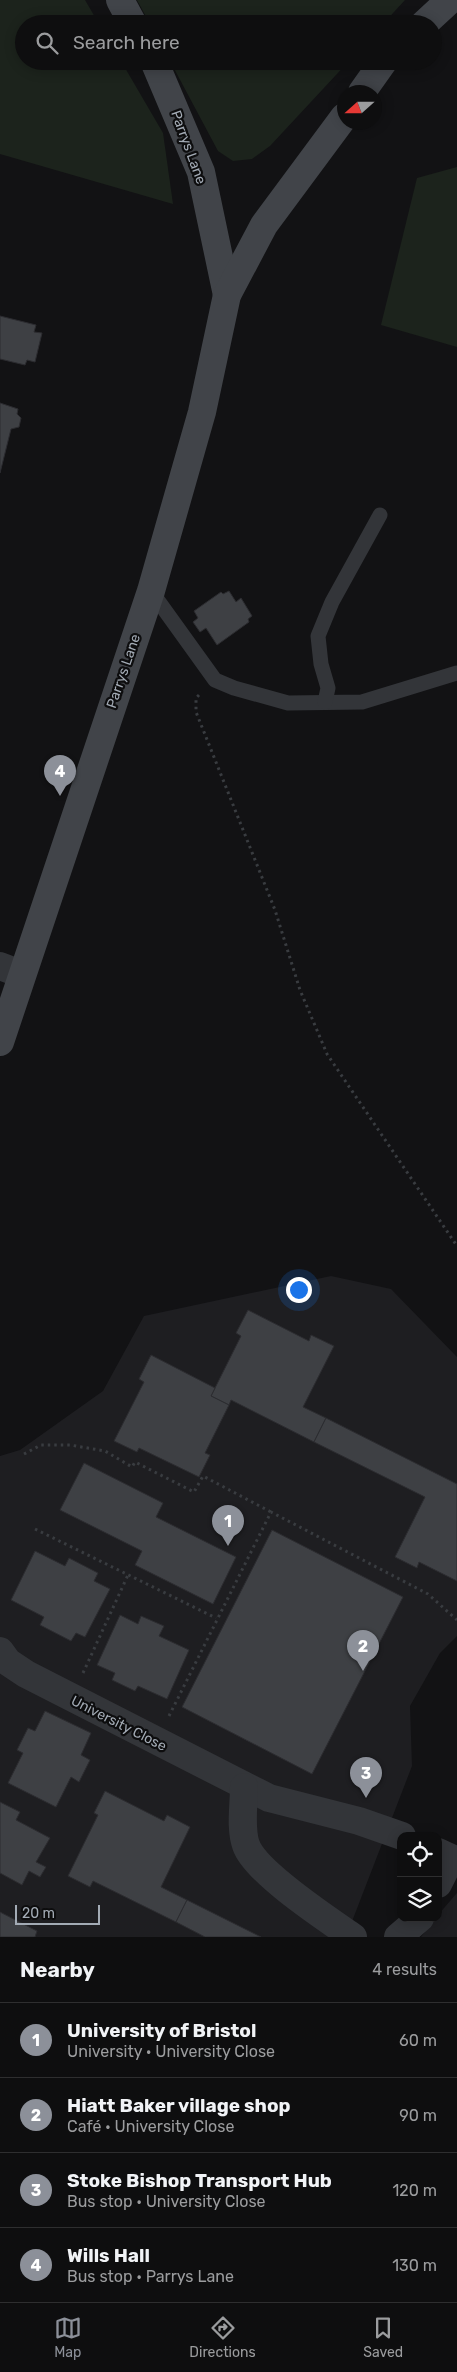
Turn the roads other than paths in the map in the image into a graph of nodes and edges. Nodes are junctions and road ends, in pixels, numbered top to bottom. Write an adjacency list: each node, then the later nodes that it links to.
1 (120, 0): 3 (main road)
2 (450, 0): 4 (main road)
3 (128, 15)
4 (434, 15)
5 (158, 70): 9 (main road, Parrys Lane)
6 (378, 70): 7 (main road)
7 (367, 85)
8 (337, 126): 9 (main road, Parrys Lane)
9 (227, 295): 11 (main road, Parrys Lane)
10 (380, 515): 13 (lane)
11 (151, 591): 13 (lane); 14 (main road, Parrys Lane)
12 (457, 673): 13 (lane)
13 (325, 702)
14 (11, 970): 15 (main road, Parrys Lane)
15 (0, 1042)
16 (0, 1652): 17 (street, University Close)
17 (244, 1787): 18 (street, University Close); 22 (street)
18 (397, 1834)
19 (449, 1857): 20 (street)
20 (441, 1877)
21 (415, 1922): 23 (street)
22 (352, 1937)
23 (398, 1937)

